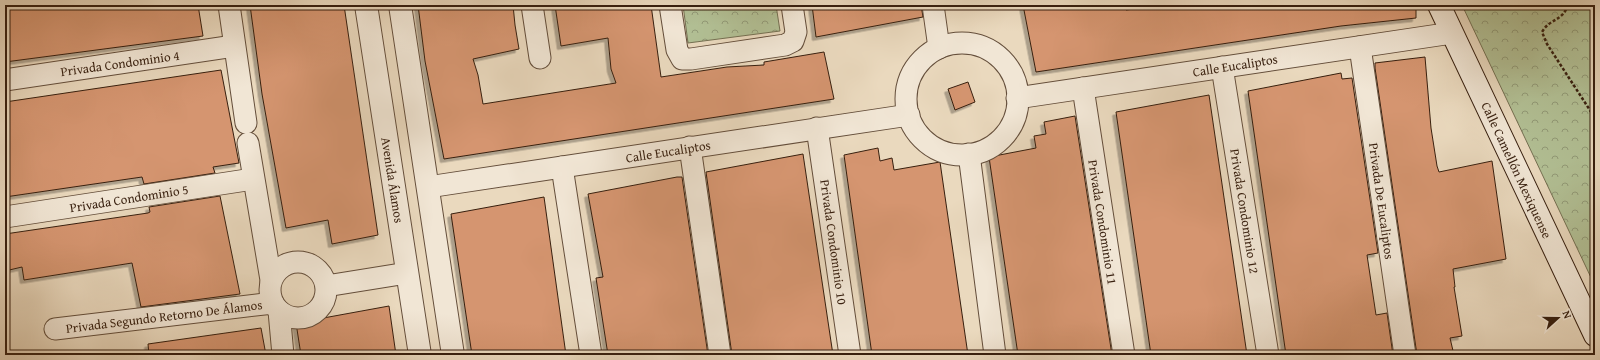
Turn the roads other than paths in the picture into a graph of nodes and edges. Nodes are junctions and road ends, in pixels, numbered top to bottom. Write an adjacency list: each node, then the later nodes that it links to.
1 (229, 5): 10 (street)
2 (366, 5): 26 (street, Avenida Álamos)
3 (400, 5): 24 (street)
4 (532, 5): 13 (street)
5 (670, 5): 6 (street)
6 (792, 5)
7 (933, 5): 12 (street)
8 (1439, 5): 9 (street, Calle Camellón Mexiquense)
9 (1452, 33): 11 (street, Calle Eucaliptos); 31 (street, Calle Camellón Mexiquense)
10 (234, 46): 15 (street, Privada Condominio 4); 23 (street)
11 (1360, 46): 14 (street, Calle Eucaliptos); 41 (street, Privada De Eucaliptos)
12 (939, 48): 17 (street); 18 (street)
13 (540, 58)
14 (1222, 67): 16 (street, Calle Eucaliptos); 40 (street, Privada Condominio 12)
15 (5, 80)
16 (1083, 88): 17 (street, Calle Eucaliptos); 39 (street, Privada Condominio 11)
17 (1018, 98): 21 (street)
18 (909, 115): 19 (street, Calle Eucaliptos); 21 (street)
19 (817, 128): 20 (street, Calle Eucaliptos); 37 (street, Privada Condominio 10)
20 (690, 147): 22 (street, Calle Eucaliptos); 36 (street)
21 (969, 154): 38 (street)
22 (562, 167): 24 (street, Calle Eucaliptos); 35 (street)
23 (253, 179): 25 (street, Privada Condominio 5); 27 (street)
24 (428, 187): 34 (street)
25 (5, 217)
26 (407, 272): 28 (street); 33 (street, Avenida Álamos)
27 (271, 280): 28 (street); 29 (street)
28 (326, 286): 29 (street)
29 (276, 307): 30 (street, Privada Segundo Retorno De Álamos); 32 (street)
30 (55, 328)
31 (1595, 335)
32 (283, 355)
33 (420, 355)
34 (453, 355)
35 (591, 355)
36 (720, 355)
37 (850, 355)
38 (995, 355)
39 (1124, 355)
40 (1268, 355)
41 (1405, 355)

